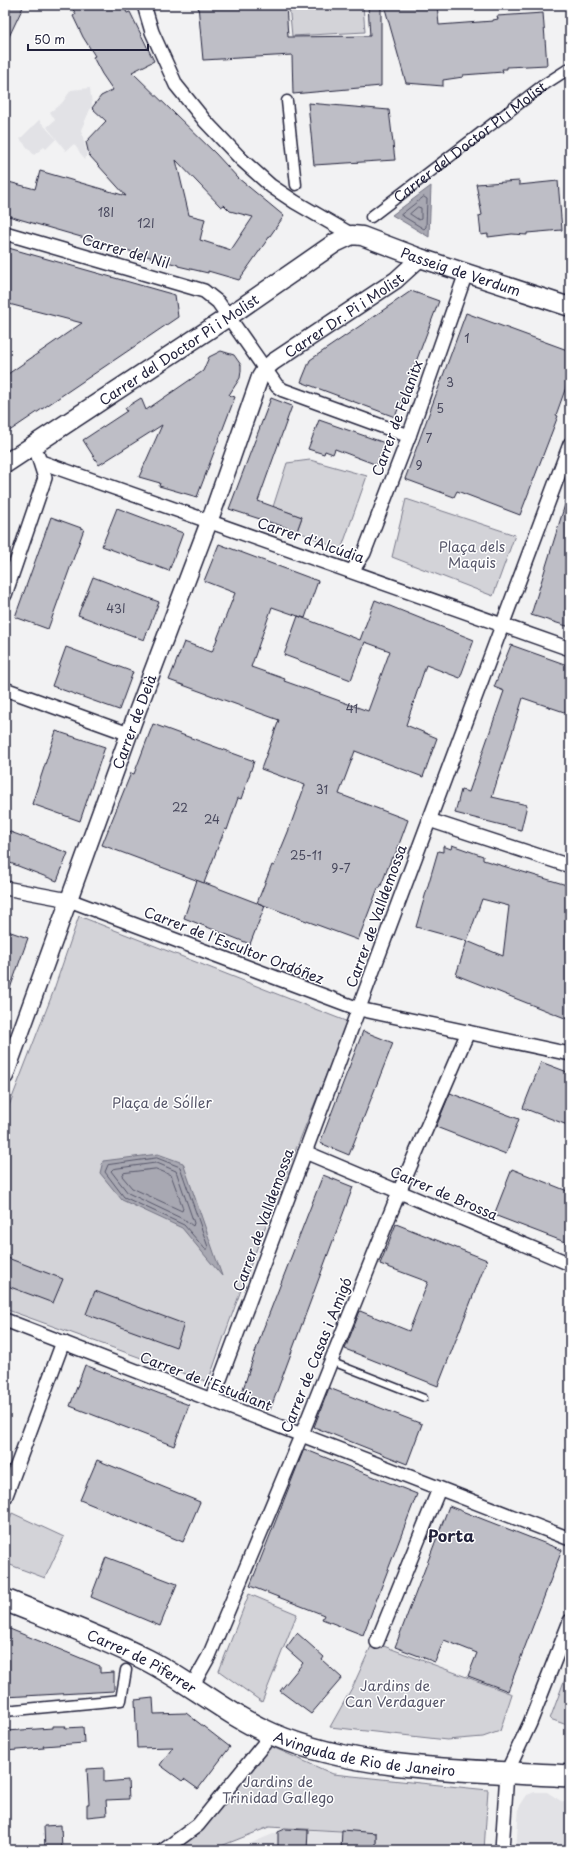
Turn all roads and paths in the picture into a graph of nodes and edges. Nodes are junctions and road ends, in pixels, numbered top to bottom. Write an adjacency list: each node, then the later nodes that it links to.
1 (144, 5): 7 (street)
2 (570, 68): 5 (street, Carrer del Doctor Pi i Molist)
3 (287, 101): 4 (street)
4 (296, 185)
5 (371, 217)
6 (5, 233): 11 (street, Carrer del Nil)
7 (352, 235): 8 (main road, Passeig de Verdum); 11 (main road, Carrer del Doctor Pi i Molist)
8 (420, 258): 9 (main road, Passeig de Verdum); 12 (street, Carrer Dr. Pi i Molist)
9 (466, 273): 10 (main road, Passeig de Verdum); 13 (street, Carrer de Felanitx)
10 (570, 307)
11 (228, 317): 12 (street, Carrer del Nil); 15 (main road, Carrer del Doctor Pi i Molist)
12 (265, 369): 13 (street, Carrer del Nil); 18 (street, Carrer de Deià)
13 (409, 436): 19 (street, Carrer de Felanitx)
14 (570, 444): 21 (street, Carrer de Valldemossa)
15 (32, 446): 16 (street); 17 (main road, Carrer del Doctor Pi i Molist)
16 (41, 462): 18 (street, Carrer d'Alcúdia); 20 (street)
17 (5, 464)
18 (209, 520): 19 (street, Carrer d'Alcúdia); 24 (street, Carrer de Deià)
19 (352, 571): 21 (street, Carrer d'Alcúdia)
20 (5, 595)
21 (502, 625): 22 (street, Carrer d'Alcúdia); 25 (street, Carrer de Valldemossa)
22 (570, 649)
23 (5, 689): 24 (street)
24 (129, 734): 28 (street, Carrer de Deià)
25 (429, 820): 26 (street); 29 (street, Carrer de Valldemossa)
26 (570, 866)
27 (5, 888): 28 (street, Carrer de l'Escultor Ordóñez)
28 (70, 900): 29 (street, Carrer de l'Escultor Ordóñez); 32 (street, Carrer de Deià)
29 (359, 1008): 30 (street, Carrer de l'Escultor Ordóñez); 33 (street, Carrer de Valldemossa)
30 (468, 1032): 31 (street, Carrer de l'Escultor Ordóñez); 34 (street, Carrer de Casas i Amigó)
31 (570, 1054)
32 (5, 1076)
33 (305, 1152): 34 (street, Carrer de Brossa); 40 (street, Carrer de Valldemossa)
34 (399, 1192): 35 (street, Carrer de Brossa); 38 (street, Carrer de Casas i Amigó)
35 (570, 1264)
36 (5, 1320): 37 (street, Carrer de l'Estudiant)
37 (63, 1342): 40 (street, Carrer de l'Estudiant); 43 (street)
38 (330, 1361): 39 (lane); 41 (street, Carrer de Casas i Amigó)
39 (424, 1398)
40 (211, 1399): 41 (street, Carrer de l'Estudiant)
41 (301, 1436): 42 (street, Carrer de l'Estudiant); 49 (street, Carrer de Casas i Amigó)
42 (439, 1488): 44 (street, Carrer de l'Estudiant); 47 (street)
43 (5, 1498)
44 (570, 1539)
45 (5, 1600): 49 (main road, Carrer de Piferrer)
46 (570, 1621): 52 (street)
47 (376, 1642)
48 (126, 1670): 50 (street)
49 (191, 1688): 51 (main road, Carrer de Piferrer)
50 (5, 1711)
51 (272, 1734): 52 (main road, Avinguda de Rio de Janeiro); 54 (street, Avinguda de Rio de Janeiro)
52 (507, 1772): 53 (main road, Avinguda de Rio de Janeiro); 55 (street)
53 (570, 1776)
54 (164, 1850)
55 (502, 1850)

